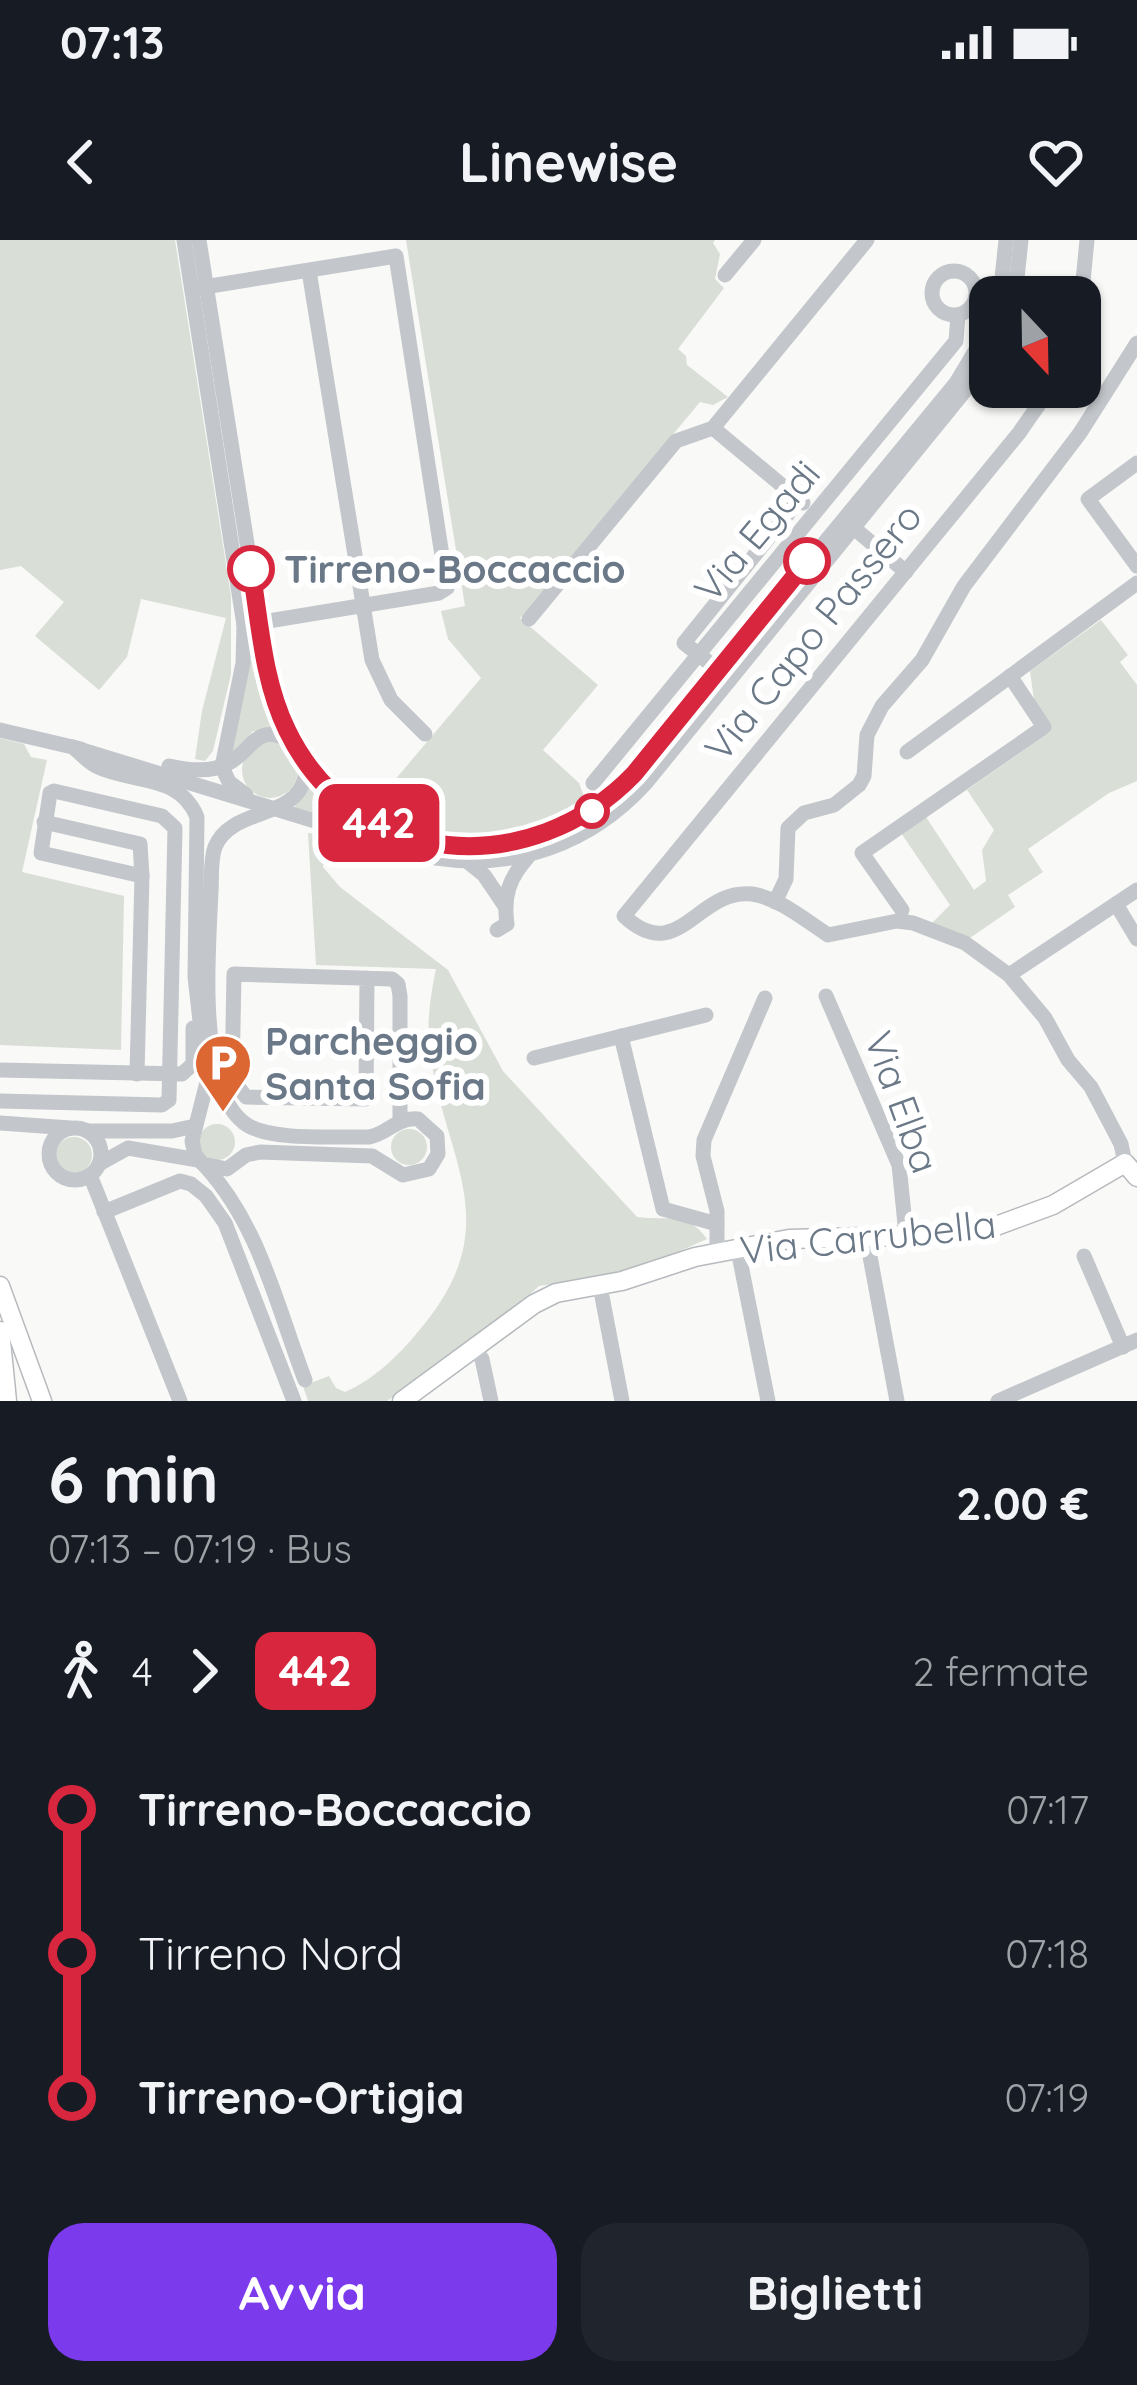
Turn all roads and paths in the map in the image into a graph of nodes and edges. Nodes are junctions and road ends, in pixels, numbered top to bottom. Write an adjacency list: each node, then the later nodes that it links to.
1 (184, 240): 14 (street)
2 (199, 240): 14 (street)
3 (754, 240): 10 (street)
4 (867, 240): 21 (street)
5 (1006, 240): 11 (street)
6 (1021, 240): 12 (street)
7 (1088, 240): 13 (street)
8 (396, 248): 9 (street); 29 (street)
9 (309, 271): 14 (street); 29 (street)
10 (725, 275)
11 (1002, 276)
12 (1017, 276)
13 (1084, 276)
14 (199, 288): 31 (street)
15 (958, 315): 24 (street, Via Egadi)
16 (1137, 343): 49 (street)
17 (969, 371): 19 (street)
18 (969, 380): 19 (street)
19 (961, 388): 25 (street)
20 (1036, 408): 27 (street, Via Capo Passero)
21 (713, 428): 23 (street); 30 (street)
22 (1137, 463): 26 (street)
23 (800, 500): 24 (street); 32 (street)
24 (816, 513): 25 (street); 32 (street, Via Egadi)
25 (845, 532): 27 (street); 33 (street)
26 (1137, 566)
27 (906, 572): 49 (street, Via Capo Passero)
28 (1137, 583): 34 (street)
29 (364, 606): 31 (street); 36 (street)
30 (530, 619)
31 (252, 624): 38 (street); 41 (street)
32 (698, 654): 33 (street); 42 (street, Via Egadi)
33 (725, 675): 45 (street); 46 (street)
34 (1010, 676): 39 (street); 52 (street)
35 (0, 730): 37 (street)
36 (425, 734)
37 (73, 747): 41 (street); 43 (street); 56 (street)
38 (299, 752): 40 (street); 43 (street); 46 (street)
39 (907, 752)
40 (238, 756): 41 (street); 43 (street)
41 (222, 766): 43 (street)
42 (593, 783)
43 (264, 804): 46 (street); 68 (street)
44 (44, 822): 47 (street); 47 (street); 65 (street)
45 (530, 855): 46 (street); 51 (street)
46 (460, 856): 51 (street)
47 (142, 876): 64 (street)
48 (1137, 890): 50 (street)
49 (775, 902): 55 (street)
50 (1116, 904): 54 (street); 55 (street)
51 (505, 905): 53 (street)
52 (902, 910)
53 (497, 930)
54 (1137, 939)
55 (1009, 975): 79 (street)
56 (195, 977): 65 (street); 70 (street)
57 (367, 978): 57 (street); 71 (street)
58 (826, 996): 82 (street, Via Elba)
59 (765, 998): 81 (street)
60 (706, 1015): 61 (street)
61 (621, 1036): 62 (street); 81 (street)
62 (534, 1058)
63 (0, 1070): 64 (street)
64 (136, 1074): 65 (street)
65 (168, 1074): 67 (street)
66 (0, 1101): 67 (street)
67 (55, 1103): 72 (street)
68 (242, 1121): 70 (street); 71 (street); 75 (street)
69 (0, 1123): 72 (street)
70 (197, 1124): 73 (street); 76 (street)
71 (393, 1125): 77 (street); 77 (street)
72 (54, 1126): 73 (street); 74 (street)
73 (80, 1130): 74 (street); 78 (street)
74 (51, 1144): 78 (street)
75 (246, 1155): 76 (street); 77 (street)
76 (201, 1162): 78 (street); 92 (street)
77 (386, 1162)
78 (94, 1169): 80 (street)
79 (1131, 1170): 82 (main road, Via Carrubella)
80 (104, 1212): 95 (street); 96 (street)
81 (717, 1224): 85 (street)
82 (906, 1234): 83 (main road, Via Carrubella)
83 (866, 1235): 84 (main road, Via Carrubella); 101 (street)
84 (738, 1250): 85 (main road, Via Carrubella); 100 (street)
85 (717, 1252): 88 (main road, Via Carrubella)
86 (1084, 1256): 90 (street)
87 (0, 1286): 94 (main road)
88 (600, 1286): 91 (main road, Via Carrubella); 99 (street)
89 (0, 1331): 93 (main road)
90 (1130, 1344): 102 (street)
91 (475, 1349): 97 (main road, Via Carrubella); 98 (street)
92 (305, 1380)
93 (7, 1401)
94 (42, 1401)
95 (180, 1401)
96 (295, 1401)
97 (402, 1401)
98 (491, 1401)
99 (622, 1401)
100 (768, 1401)
101 (897, 1401)
102 (998, 1401)

